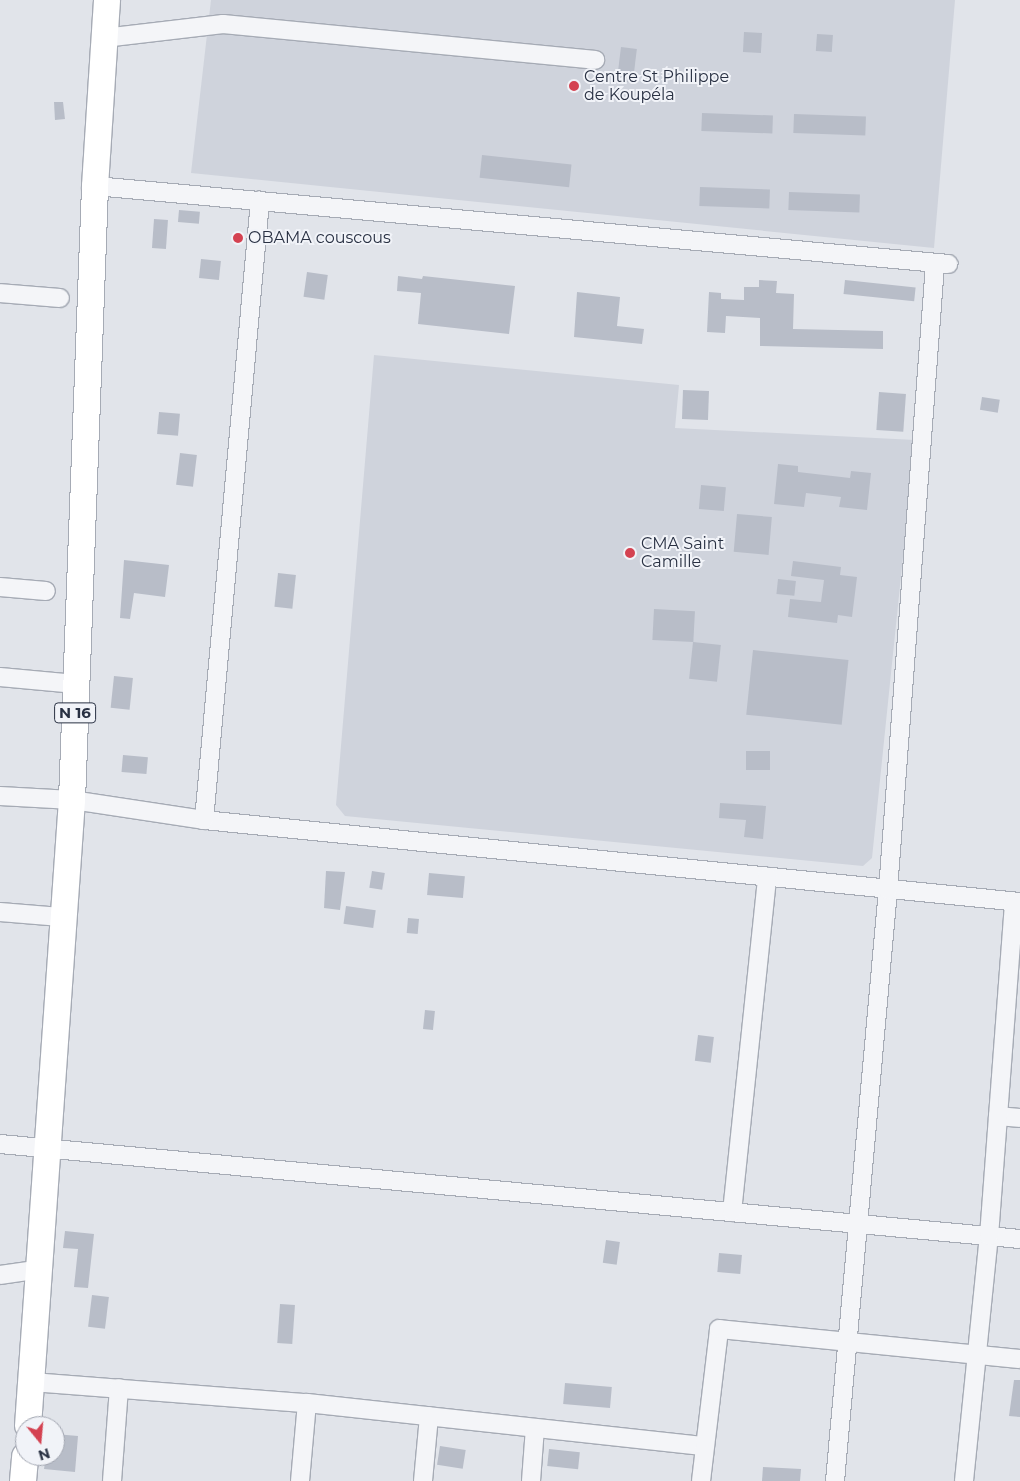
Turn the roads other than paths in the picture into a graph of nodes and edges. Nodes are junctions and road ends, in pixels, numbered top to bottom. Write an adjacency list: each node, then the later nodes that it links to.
1 (107, 0): 2 (highway, N 16)
2 (104, 38): 3 (street); 4 (highway, N 16)
3 (594, 60)
4 (95, 186): 5 (street); 11 (highway, N 16)
5 (260, 201): 14 (street); 16 (street)
6 (0, 293): 7 (street)
7 (60, 298)
8 (0, 587): 9 (street)
9 (46, 592)
10 (0, 677): 11 (street)
11 (76, 684): 13 (highway, N 16)
12 (0, 796): 13 (street)
13 (72, 800): 14 (street); 19 (highway, N 16)
14 (204, 820): 15 (street)
15 (767, 877): 16 (street); 24 (street)
16 (888, 890): 17 (street); 25 (street)
17 (1017, 902): 20 (street)
18 (0, 912): 19 (street)
19 (62, 917): 23 (highway, N 16)
20 (998, 1116): 21 (street); 26 (street)
21 (1020, 1118)
22 (0, 1144): 23 (street)
23 (48, 1148): 24 (street); 28 (highway, N 16)
24 (732, 1212): 25 (street)
25 (858, 1224): 26 (street); 30 (street)
26 (989, 1236): 27 (street); 31 (street)
27 (1020, 1238)
28 (41, 1269): 29 (street); 33 (highway, N 16)
29 (0, 1275)
30 (848, 1343): 31 (street); 39 (street); 47 (street)
31 (977, 1354): 32 (street); 48 (street)
32 (1020, 1359)
33 (31, 1382): 34 (street); 36 (highway, N 16)
34 (119, 1388): 35 (street); 42 (street)
35 (307, 1403): 37 (street); 43 (street)
36 (29, 1416)
37 (429, 1416): 38 (street); 44 (street)
38 (535, 1428): 39 (street); 45 (street)
39 (703, 1446): 46 (street)
40 (24, 1466): 41 (highway)
41 (23, 1481)
42 (112, 1481)
43 (300, 1481)
44 (423, 1481)
45 (531, 1481)
46 (701, 1481)
47 (835, 1481)
48 (964, 1481)

